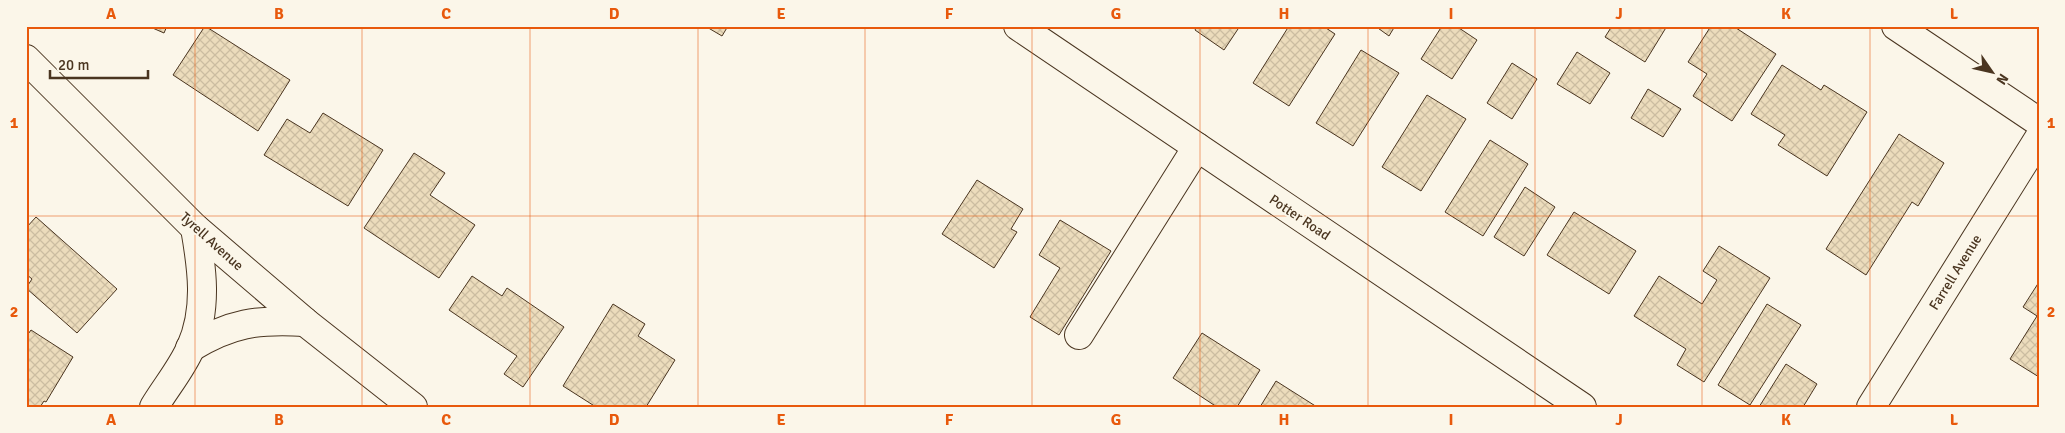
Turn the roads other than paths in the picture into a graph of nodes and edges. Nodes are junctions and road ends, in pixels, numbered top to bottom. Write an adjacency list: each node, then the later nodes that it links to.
1 (1018, 26): 6 (street, Potter Road)
2 (1896, 26): 4 (street)
3 (26, 59): 7 (street, Tyrell Avenue)
4 (2039, 122)
5 (2039, 138): 14 (street, Farrell Avenue)
6 (1197, 147): 9 (street); 13 (street, Potter Road)
7 (196, 228): 8 (street, Tyrell Avenue); 10 (street)
8 (305, 322): 10 (street); 12 (street, Tyrell Avenue)
9 (1078, 335)
10 (190, 348): 11 (street)
11 (154, 407)
12 (413, 407)
13 (1582, 407)
14 (1871, 407)

